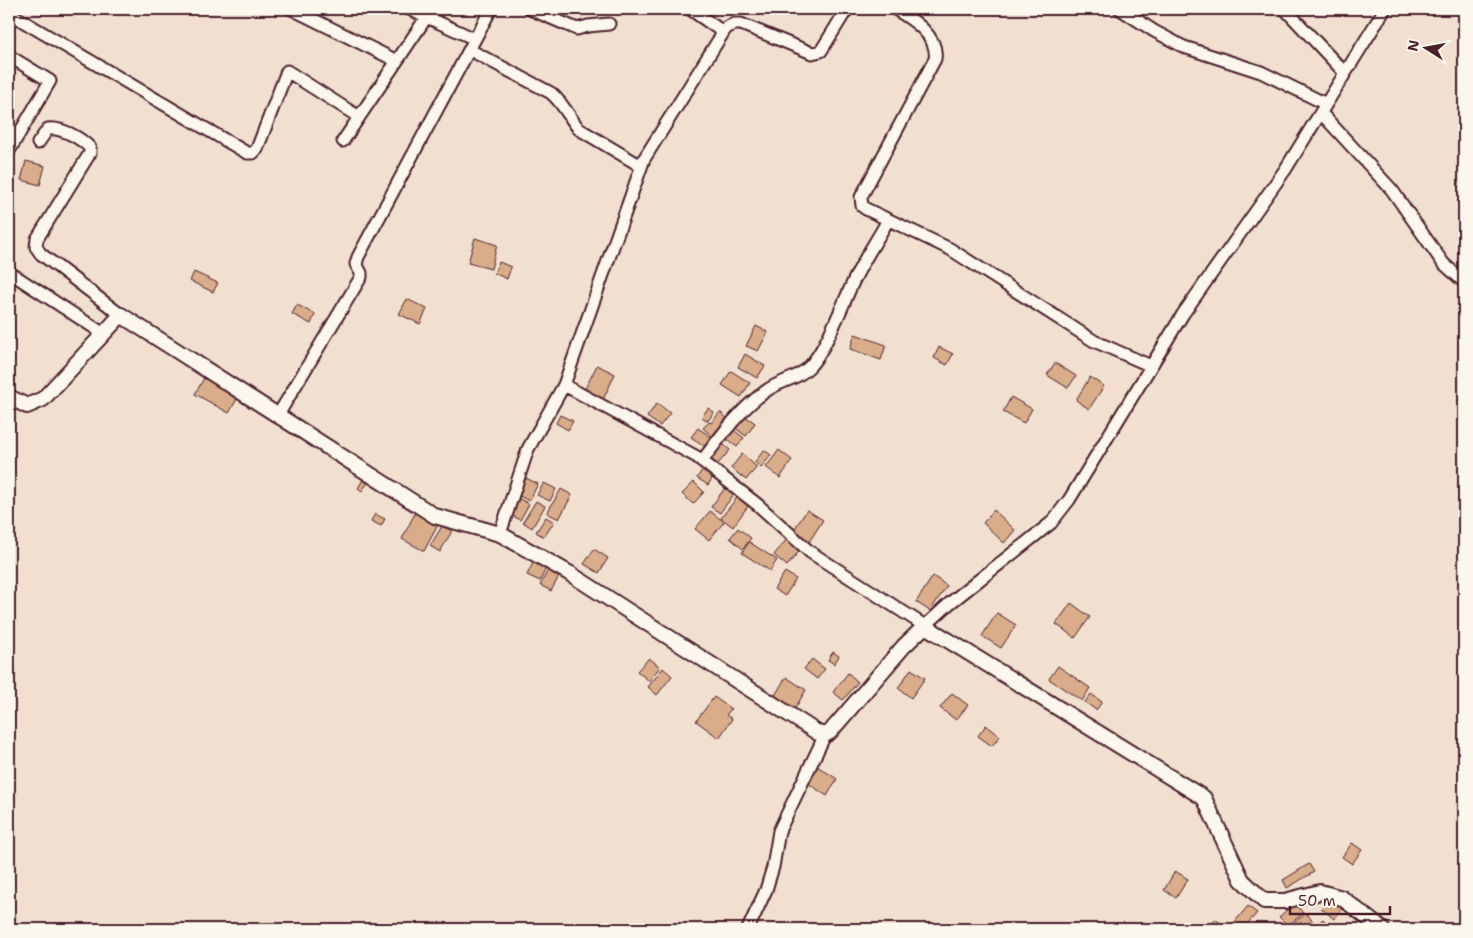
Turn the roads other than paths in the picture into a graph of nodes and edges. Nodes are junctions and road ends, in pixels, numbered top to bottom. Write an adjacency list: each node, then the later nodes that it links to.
1 (292, 9): 18 (street)
2 (409, 9): 12 (street)
3 (491, 9): 15 (street)
4 (530, 9): 13 (street)
5 (690, 9): 14 (street)
6 (847, 9): 14 (street)
7 (895, 9): 26 (street)
8 (1120, 9): 20 (street)
9 (1285, 9): 19 (street)
10 (1385, 9): 19 (street)
11 (9, 13): 21 (street)
12 (429, 13): 15 (street); 18 (street)
13 (609, 24)
14 (723, 32): 25 (street)
15 (475, 39): 16 (street)
16 (470, 50): 25 (street); 34 (street)
17 (9, 56): 24 (street)
18 (396, 61): 21 (street)
19 (1345, 73): 20 (street)
20 (1323, 109): 28 (street); 31 (street)
21 (359, 117): 22 (street)
22 (343, 141)
23 (38, 143): 29 (street)
24 (10, 147)
25 (641, 166): 32 (street)
26 (888, 220): 31 (street); 35 (street)
27 (9, 272): 30 (street)
28 (1464, 282)
29 (120, 315): 30 (street); 34 (street)
30 (104, 334): 33 (street)
31 (1151, 366): 37 (street)
32 (564, 385): 35 (street); 36 (street)
33 (9, 397)
34 (278, 415): 36 (street)
35 (702, 461): 37 (street)
36 (500, 534): 38 (street)
37 (925, 626): 38 (street); 40 (street)
38 (825, 735): 39 (street)
39 (748, 929)
40 (1382, 929)

